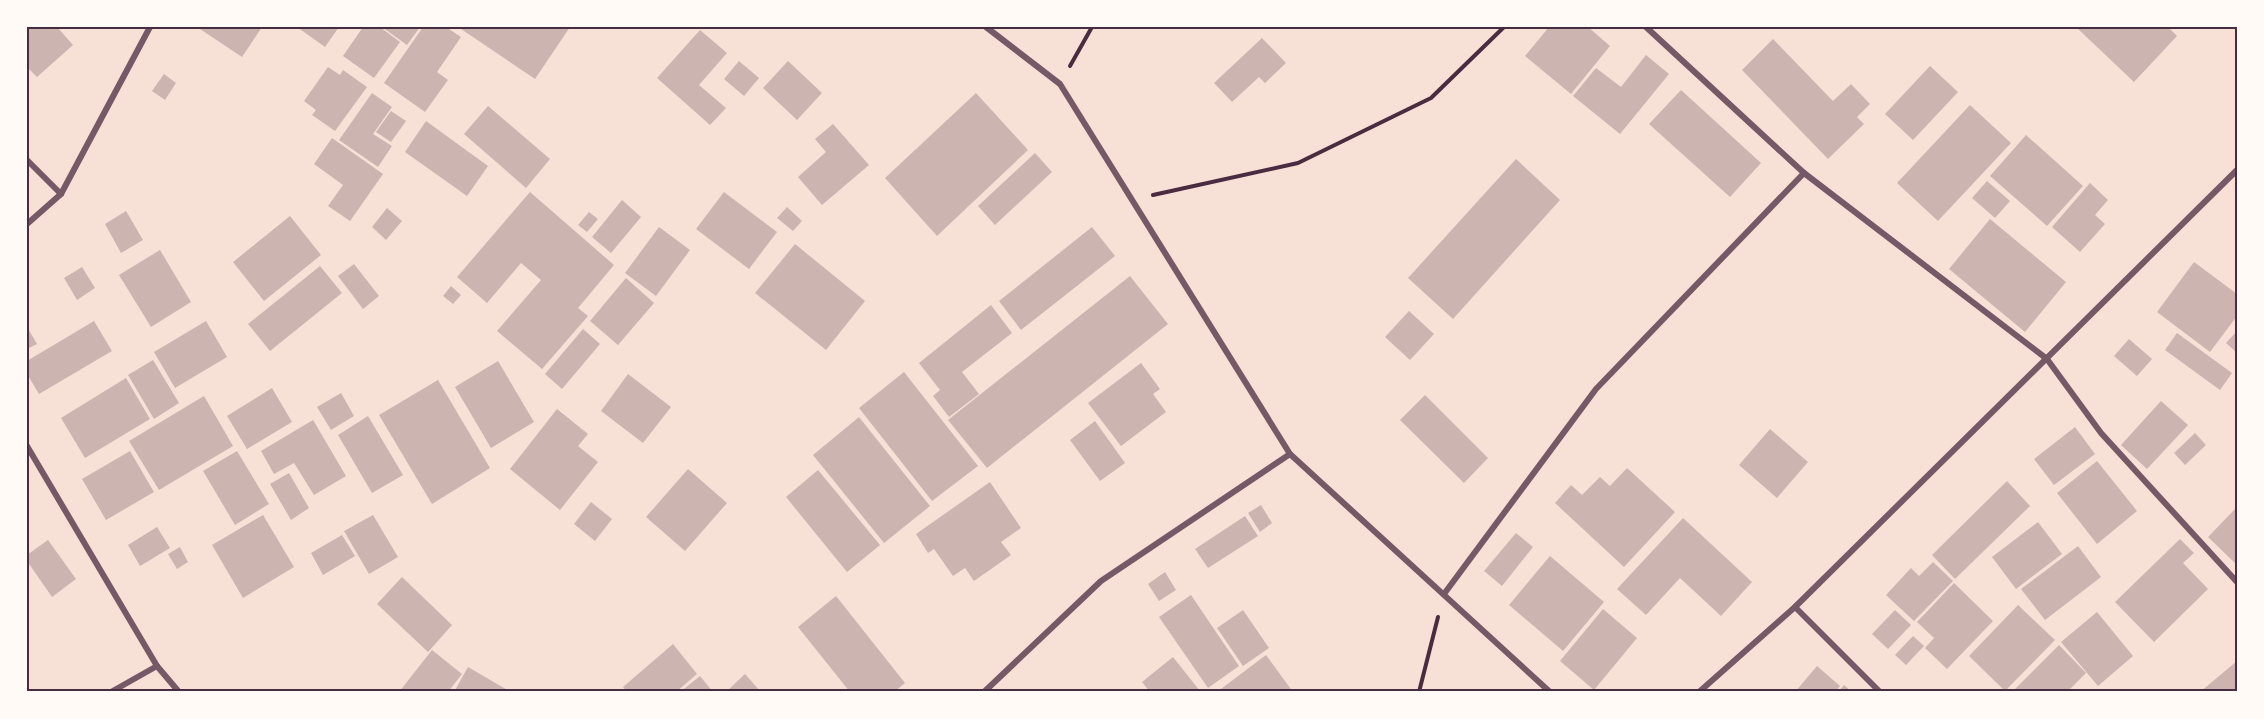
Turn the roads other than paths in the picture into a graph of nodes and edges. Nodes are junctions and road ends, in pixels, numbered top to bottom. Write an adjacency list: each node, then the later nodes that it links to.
1 (150, 27): 7 (street)
2 (986, 27): 11 (street)
3 (1646, 27): 6 (street)
4 (27, 160): 7 (street)
5 (2237, 170): 9 (street)
6 (1804, 173): 9 (street); 13 (street)
7 (61, 194): 8 (street)
8 (27, 224)
9 (2047, 359): 12 (street); 14 (street)
10 (27, 446): 15 (street)
11 (1290, 454): 13 (street); 18 (street)
12 (2237, 582)
13 (1444, 594): 19 (street)
14 (1795, 607): 20 (street); 21 (street)
15 (158, 666): 16 (street); 17 (street)
16 (111, 692)
17 (179, 692)
18 (984, 692)
19 (1550, 692)
20 (1699, 692)
21 (1880, 692)

